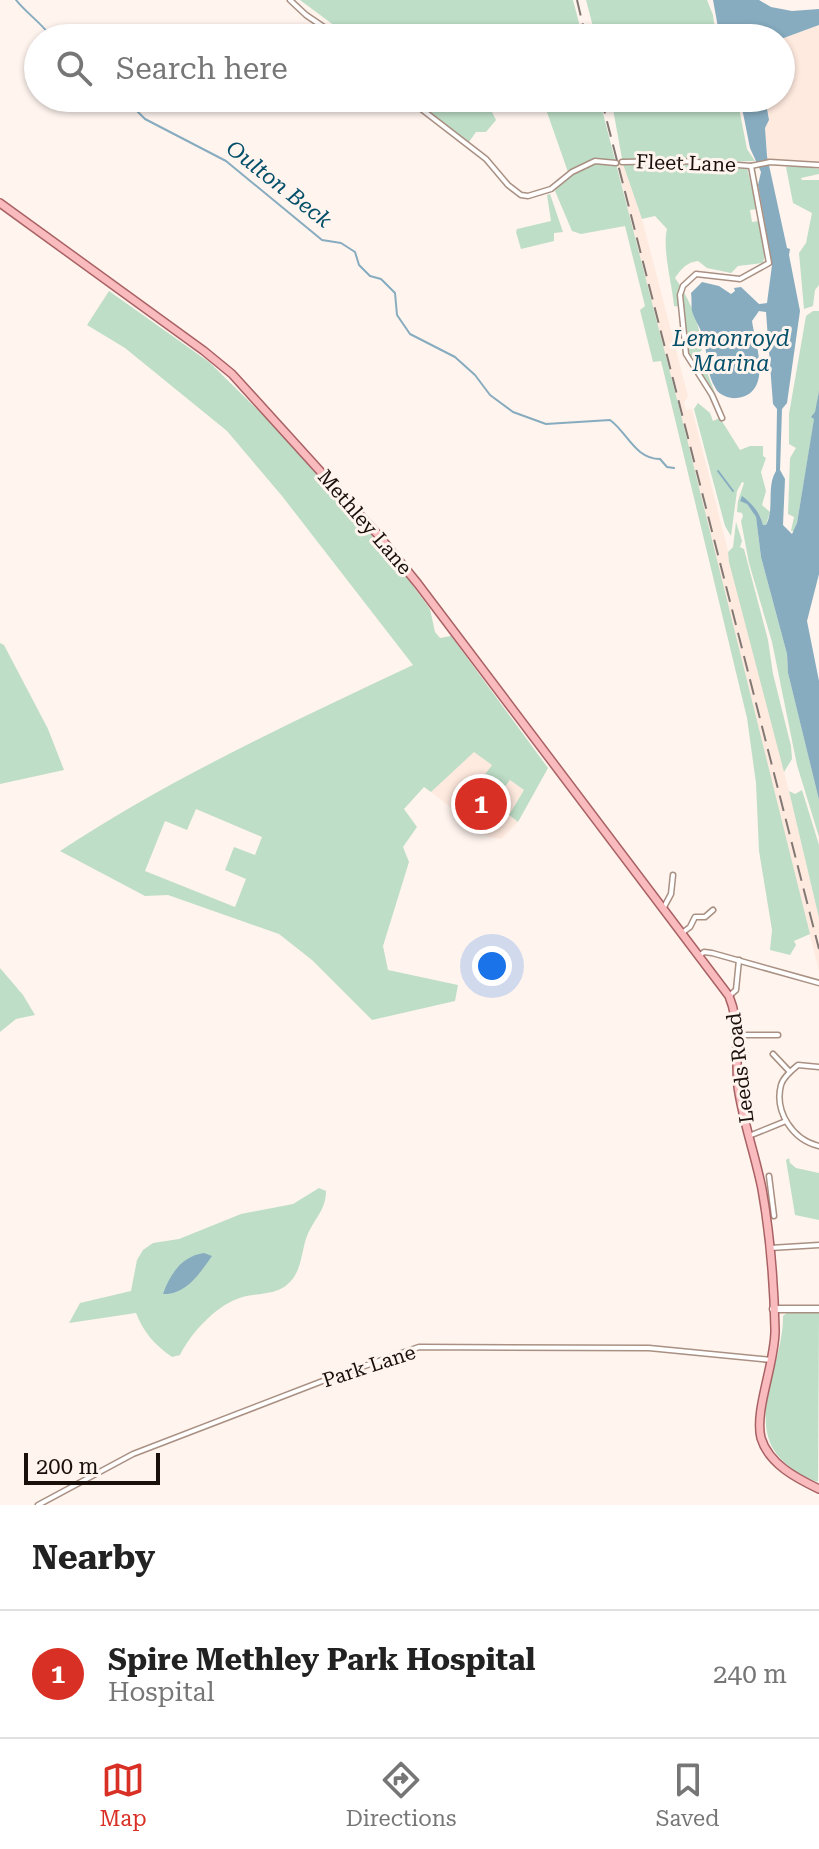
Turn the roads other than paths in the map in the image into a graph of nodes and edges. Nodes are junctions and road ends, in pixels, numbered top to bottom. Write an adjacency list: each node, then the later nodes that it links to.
1 (290, 0): 2 (street)
2 (320, 24)
3 (425, 112): 4 (street, Fleet Lane)
4 (754, 165): 5 (street, Fleet Lane); 7 (street)
5 (819, 165)
6 (0, 203): 9 (main road, Methley Lane)
7 (722, 418)
8 (673, 875): 9 (street)
9 (662, 908): 11 (main road, Leeds Road)
10 (713, 910): 11 (street)
11 (682, 933): 12 (main road, Leeds Road)
12 (699, 956): 13 (street); 15 (main road, Leeds Road)
13 (739, 960): 14 (street); 15 (street)
14 (819, 983)
15 (729, 996): 16 (main road, Leeds Road)
16 (736, 1035): 17 (street); 22 (main road, Leeds Road)
17 (778, 1035)
18 (773, 1054): 20 (street)
19 (819, 1067): 20 (street)
20 (790, 1072): 21 (street)
21 (786, 1121): 22 (street); 23 (street)
22 (749, 1136): 25 (main road, Leeds Road)
23 (819, 1146)
24 (769, 1176): 25 (street, Leeds Road)
25 (768, 1199): 26 (street, Leeds Road); 28 (main road, Leeds Road)
26 (774, 1216)
27 (819, 1245): 28 (street)
28 (770, 1248): 29 (main road, Leeds Road)
29 (773, 1309): 30 (street); 31 (main road, Leeds Road)
30 (819, 1309)
31 (773, 1360): 32 (main road, Leeds Road); 33 (street, Park Lane)
32 (819, 1489)
33 (38, 1505)

